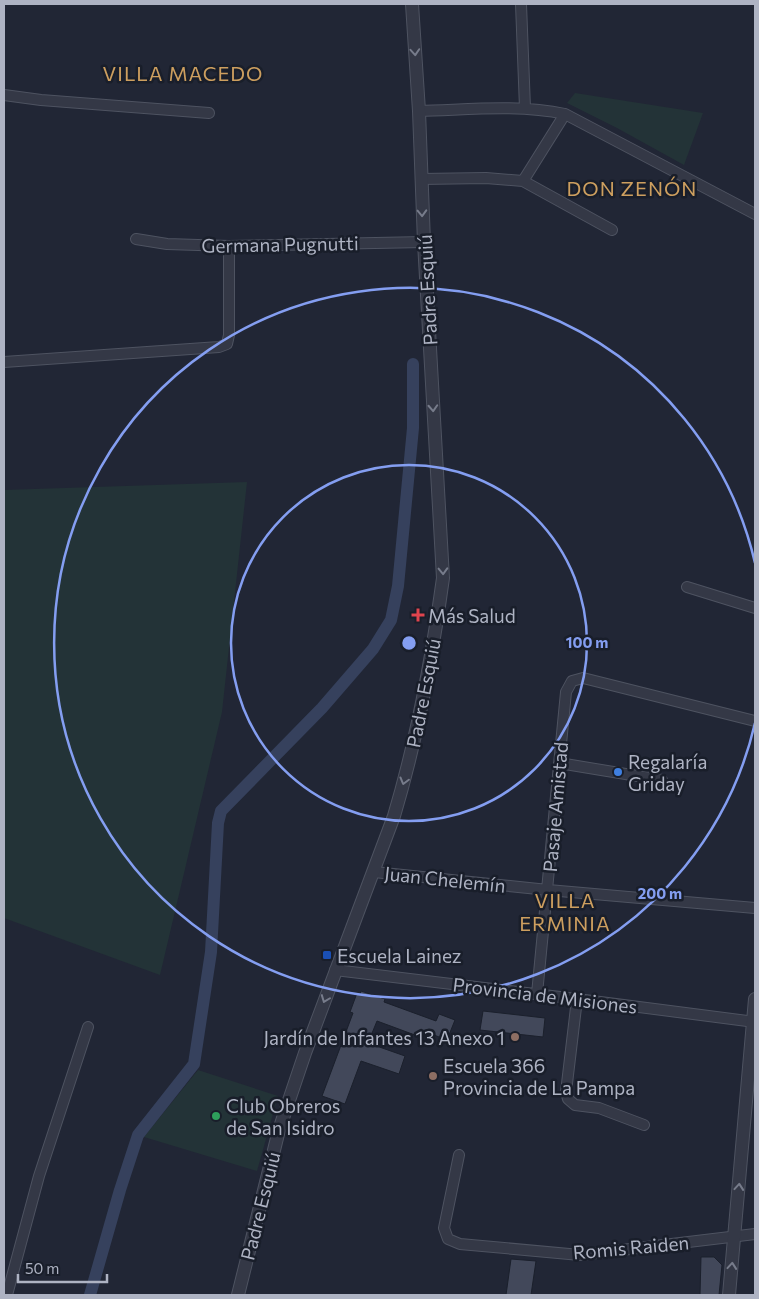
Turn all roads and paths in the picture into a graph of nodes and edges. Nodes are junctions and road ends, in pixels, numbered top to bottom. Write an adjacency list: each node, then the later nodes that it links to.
1 (412, 4): 5 (street, Padre Esquiú, one-way to 5)
2 (521, 4): 4 (street)
3 (4, 95): 6 (street)
4 (525, 108): 5 (street); 7 (street)
5 (419, 111): 8 (street, Padre Esquiú)
6 (209, 113)
7 (565, 114): 9 (street); 10 (street)
8 (421, 179): 9 (street); 13 (street, Padre Esquiú, one-way to 13)
9 (523, 180): 11 (street)
10 (755, 214)
11 (612, 230)
12 (136, 239): 14 (street, Germana Pugnutti)
13 (424, 242): 14 (street, Germana Pugnutti); 21 (street, Padre Esquiú, one-way to 21)
14 (229, 246): 15 (street)
15 (4, 362)
16 (687, 587): 17 (street)
17 (755, 608)
18 (755, 721): 19 (street, Pasaje Amistad)
19 (559, 763): 20 (street); 22 (street, Pasaje Amistad)
20 (662, 780)
21 (374, 872): 22 (street, Juan Chelemín); 24 (street, Padre Esquiú)
22 (548, 890): 23 (street, Juan Chelemín); 25 (street, Pasaje Amistad)
23 (755, 908)
24 (336, 970): 25 (street, Provincia de Misiones); 35 (street, Padre Esquiú, one-way to 35)
25 (537, 994): 26 (street, Provincia de Misiones)
26 (577, 998): 28 (street, Provincia de Misiones); 30 (street)
27 (755, 999): 28 (street)
28 (754, 1022): 33 (street, one-way to 28)
29 (88, 1027): 34 (street)
30 (644, 1125)
31 (459, 1154): 33 (street, Romis Raiden)
32 (755, 1234): 33 (street, Romis Raiden)
33 (734, 1236): 36 (street, one-way to 33)
34 (7, 1295)
35 (238, 1295)
36 (729, 1295)

